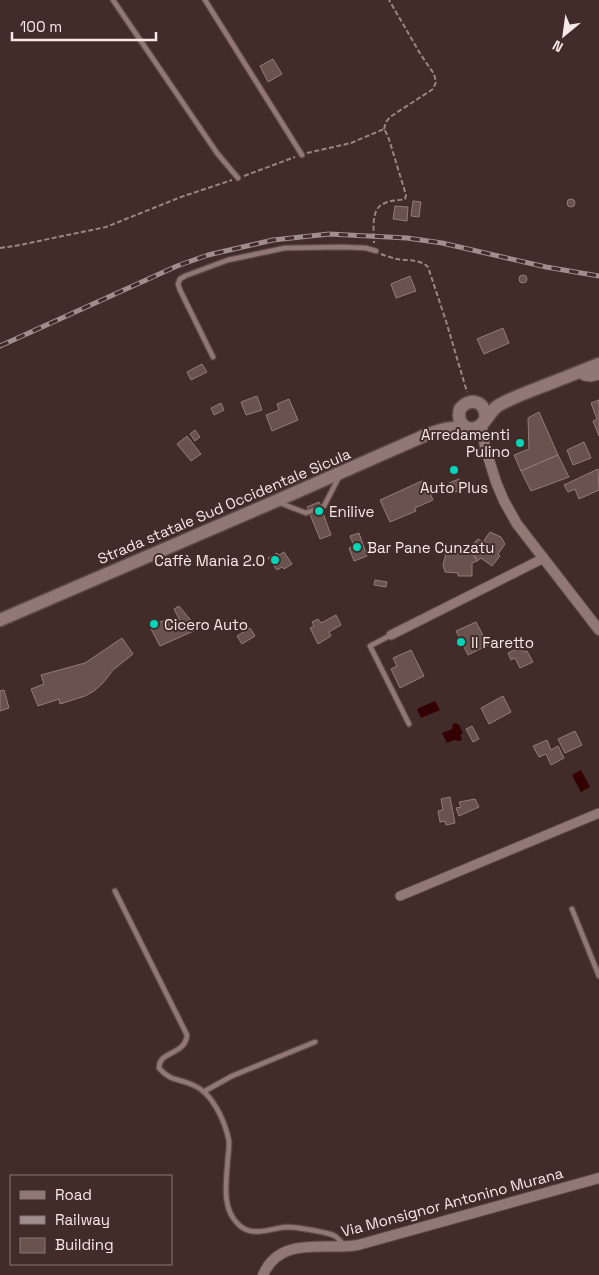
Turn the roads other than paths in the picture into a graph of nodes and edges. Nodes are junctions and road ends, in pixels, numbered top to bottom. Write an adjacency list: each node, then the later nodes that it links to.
1 (112, 0): 4 (lane)
2 (204, 0): 3 (lane)
3 (302, 155)
4 (238, 178)
5 (376, 251): 6 (lane)
6 (213, 357)
7 (599, 364): 8 (main road)
8 (581, 371): 9 (street); 10 (main road)
9 (599, 375)
10 (513, 398): 11 (main road); 12 (main road)
11 (469, 404): 12 (main road); 13 (main road); 14 (main road)
12 (484, 421): 13 (main road); 15 (street)
13 (468, 428): 14 (main road); 15 (street)
14 (426, 435): 16 (main road, Strada statale Sud Occidentale Sicula)
15 (485, 447): 18 (street)
16 (341, 473): 17 (main road, Strada statale Sud Occidentale Sicula); 17 (lane)
17 (276, 501): 19 (main road, Strada statale Sud Occidentale Sicula)
18 (544, 558): 20 (street); 21 (street)
19 (0, 620)
20 (599, 630)
21 (391, 635): 22 (lane)
22 (409, 724)
23 (599, 813): 25 (street)
24 (115, 891): 29 (lane)
25 (400, 896)
26 (572, 909): 27 (lane)
27 (599, 976)
28 (314, 1042): 29 (lane)
29 (205, 1091): 31 (lane)
30 (599, 1178): 31 (street, Via Monsignor Antonino Murana)
31 (346, 1248): 32 (street, Via Monsignor Antonino Murana)
32 (263, 1275)

